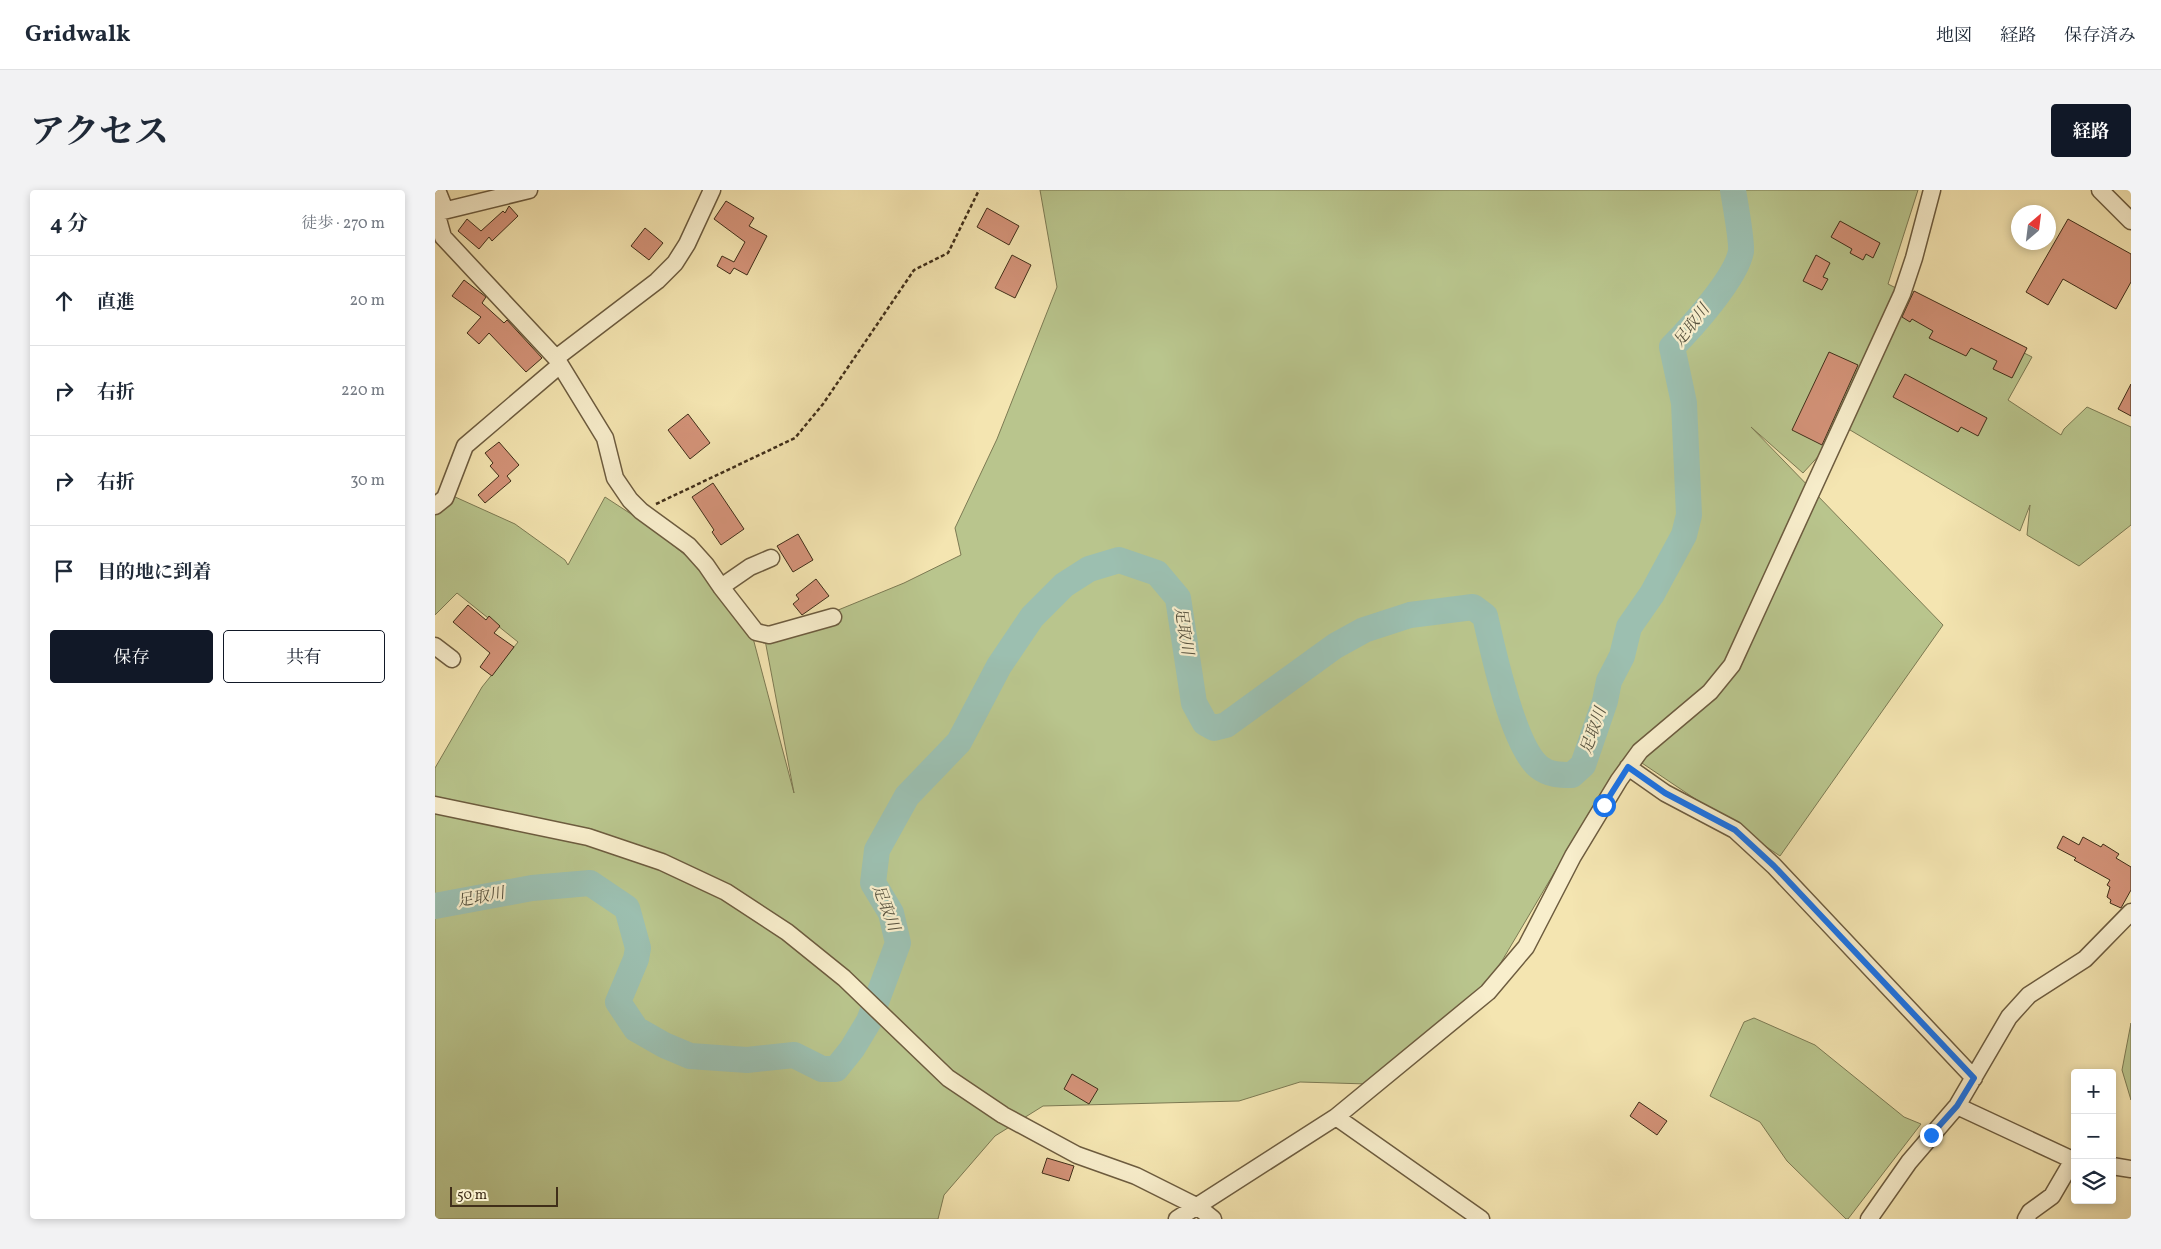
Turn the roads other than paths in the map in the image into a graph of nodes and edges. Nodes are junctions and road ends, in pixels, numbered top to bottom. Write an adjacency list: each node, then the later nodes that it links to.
1 (437, 190): 6 (street)
2 (529, 190): 6 (street)
3 (712, 190): 8 (street)
4 (1932, 190): 15 (street)
5 (2100, 190): 7 (street)
6 (439, 212): 8 (street)
7 (2131, 220)
8 (557, 362): 9 (street); 11 (street)
9 (435, 506)
10 (771, 558): 11 (street)
11 (721, 587): 12 (street)
12 (833, 617)
13 (435, 646): 14 (street)
14 (452, 659)
15 (1628, 767): 18 (street); 20 (street)
16 (435, 805): 25 (street)
17 (2131, 912): 18 (street)
18 (1974, 1078): 19 (street)
19 (1957, 1106): 21 (street); 29 (street)
20 (1335, 1117): 25 (street); 28 (street)
21 (2071, 1160)
22 (2071, 1166): 30 (street)
23 (2116, 1167): 24 (street)
24 (2131, 1169)
25 (1198, 1207): 26 (street); 27 (street)
26 (1177, 1219)
27 (1213, 1219)
28 (1481, 1219)
29 (1869, 1219)
30 (2026, 1219)

